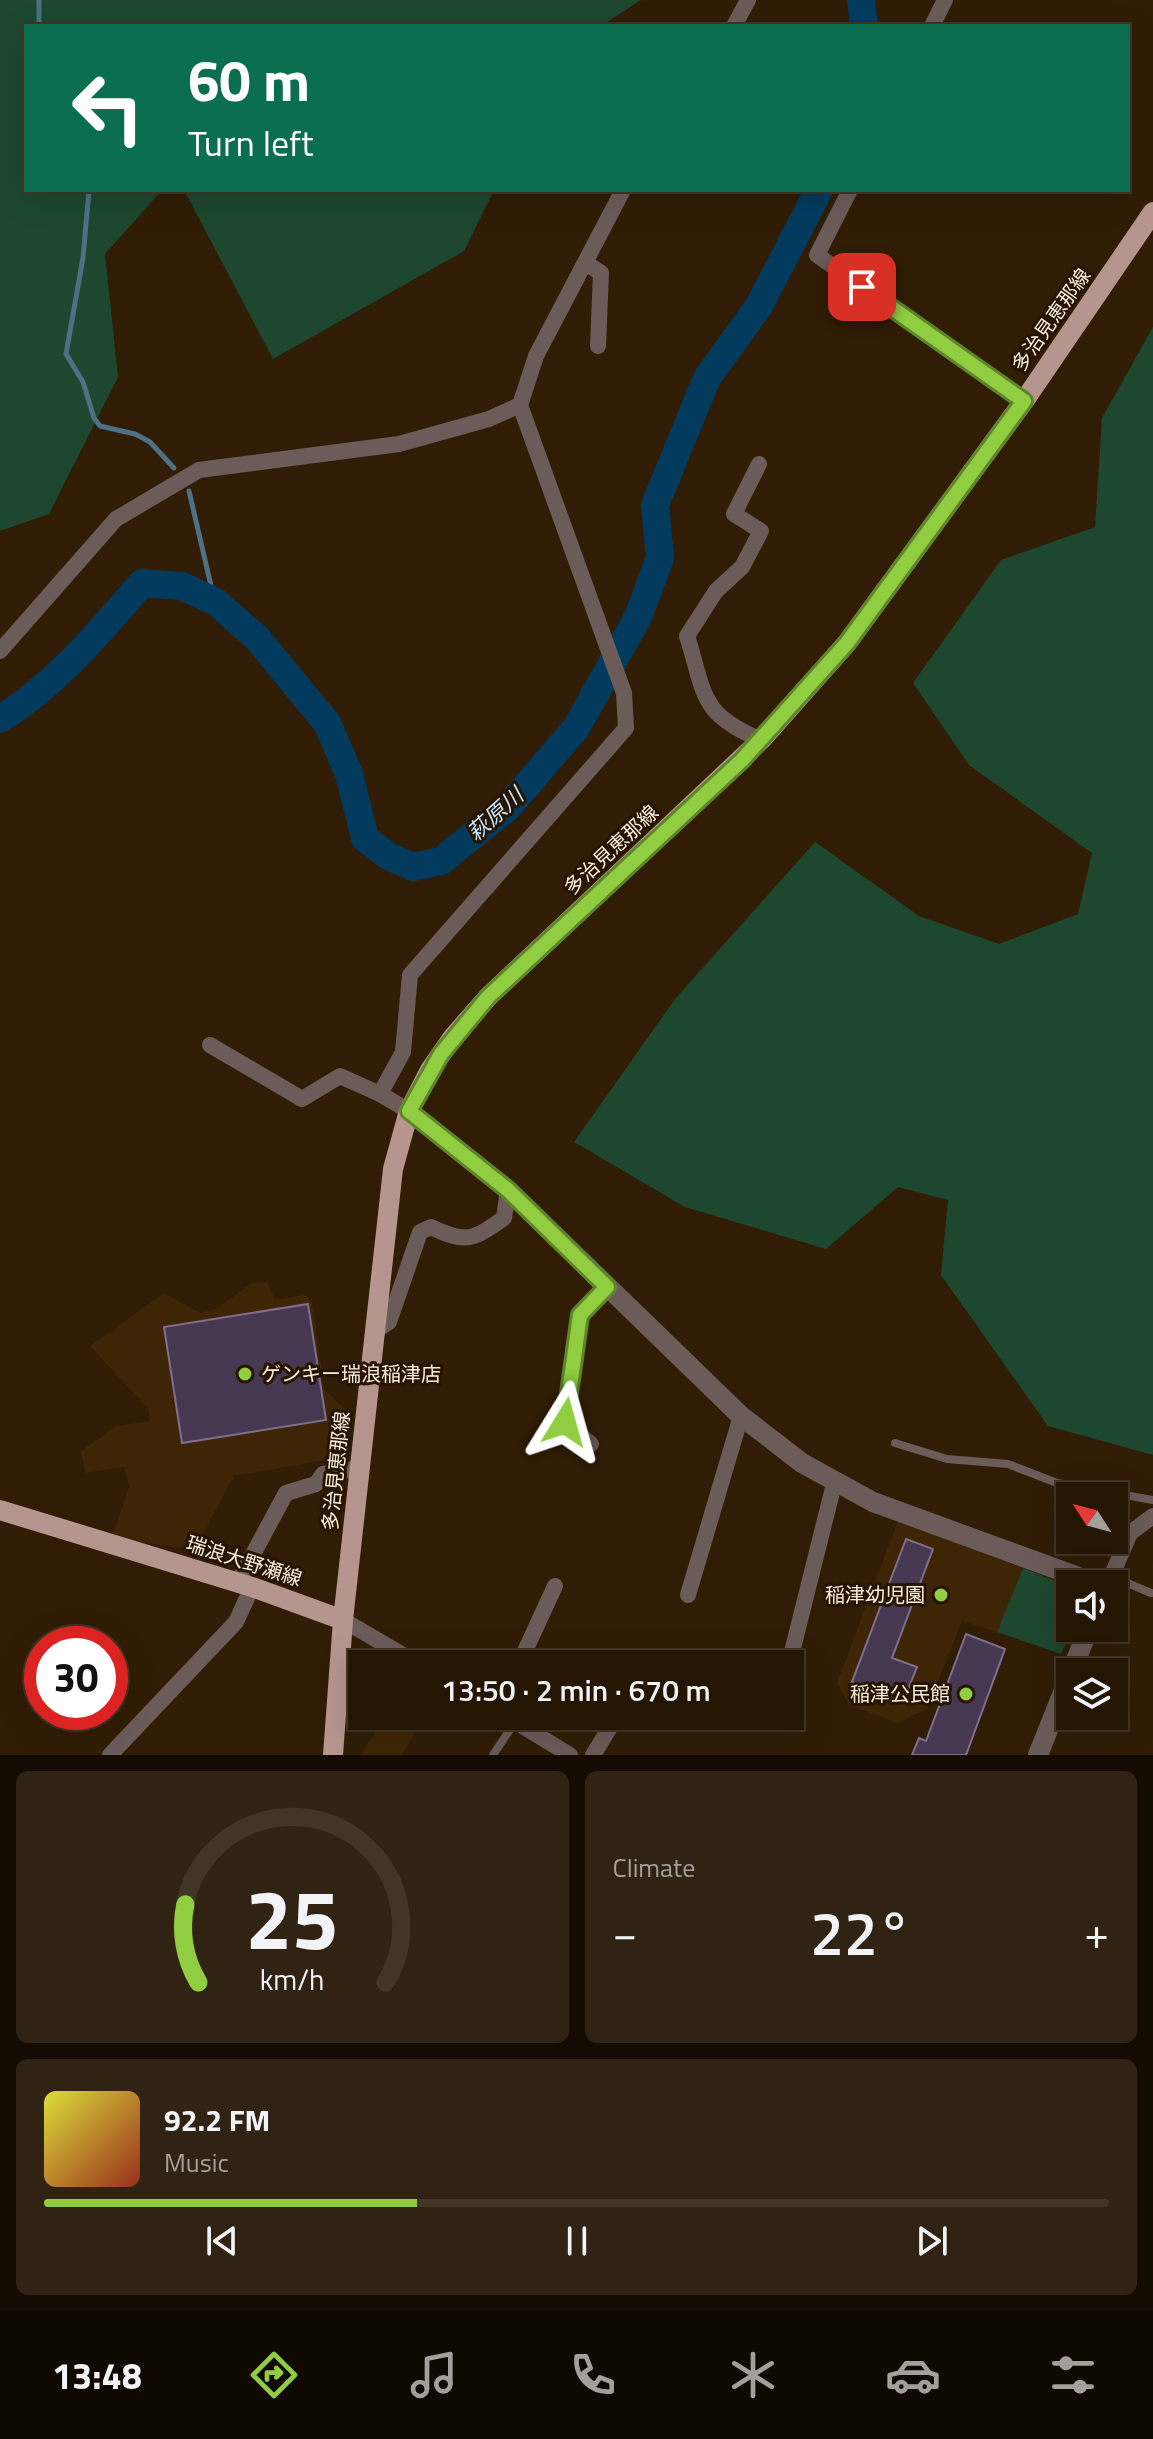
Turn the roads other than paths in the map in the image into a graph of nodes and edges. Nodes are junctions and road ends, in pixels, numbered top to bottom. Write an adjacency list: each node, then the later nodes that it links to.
1 (748, 0): 3 (street)
2 (945, 0): 4 (street)
3 (735, 24)
4 (933, 24)
5 (622, 192): 8 (street)
6 (849, 192): 10 (street)
7 (1153, 212): 10 (main road, 多治見恵那線)
8 (586, 263): 9 (street); 11 (street)
9 (598, 346)
10 (1024, 401): 14 (main road, 多治見恵那線)
11 (520, 405): 13 (street); 16 (street)
12 (759, 464): 14 (street)
13 (0, 651)
14 (761, 740): 17 (main road, 多治見恵那線)
15 (210, 1045): 16 (street)
16 (380, 1094): 17 (street)
17 (409, 1111): 18 (street); 20 (main road, 多治見恵那線)
18 (508, 1190): 19 (street); 20 (street)
19 (607, 1287): 21 (street); 23 (street)
20 (375, 1331): 24 (main road, 多治見恵那線)
21 (741, 1416): 25 (street); 35 (street)
22 (895, 1443): 26 (lane)
23 (591, 1444)
24 (360, 1468): 31 (street); 36 (main road, 多治見恵那線)
25 (834, 1484): 29 (street); 39 (street)
26 (1153, 1500)
27 (0, 1510): 31 (main road, 瑞浪大野瀬線)
28 (1153, 1516): 30 (street)
29 (1059, 1570)
30 (1114, 1570)
31 (245, 1584): 36 (main road, 瑞浪大野瀬線); 45 (street)
32 (555, 1586): 38 (street)
33 (1128, 1586): 34 (lane)
34 (1151, 1593)
35 (688, 1595)
36 (343, 1620): 37 (street); 46 (main road)
37 (394, 1650)
38 (525, 1650)
39 (792, 1650)
40 (1056, 1715): 44 (street)
41 (505, 1730): 47 (lane)
42 (528, 1730): 48 (street)
43 (608, 1730): 49 (street)
44 (1042, 1754)
45 (110, 1755)
46 (333, 1755)
47 (493, 1755)
48 (570, 1755)
49 (593, 1755)

